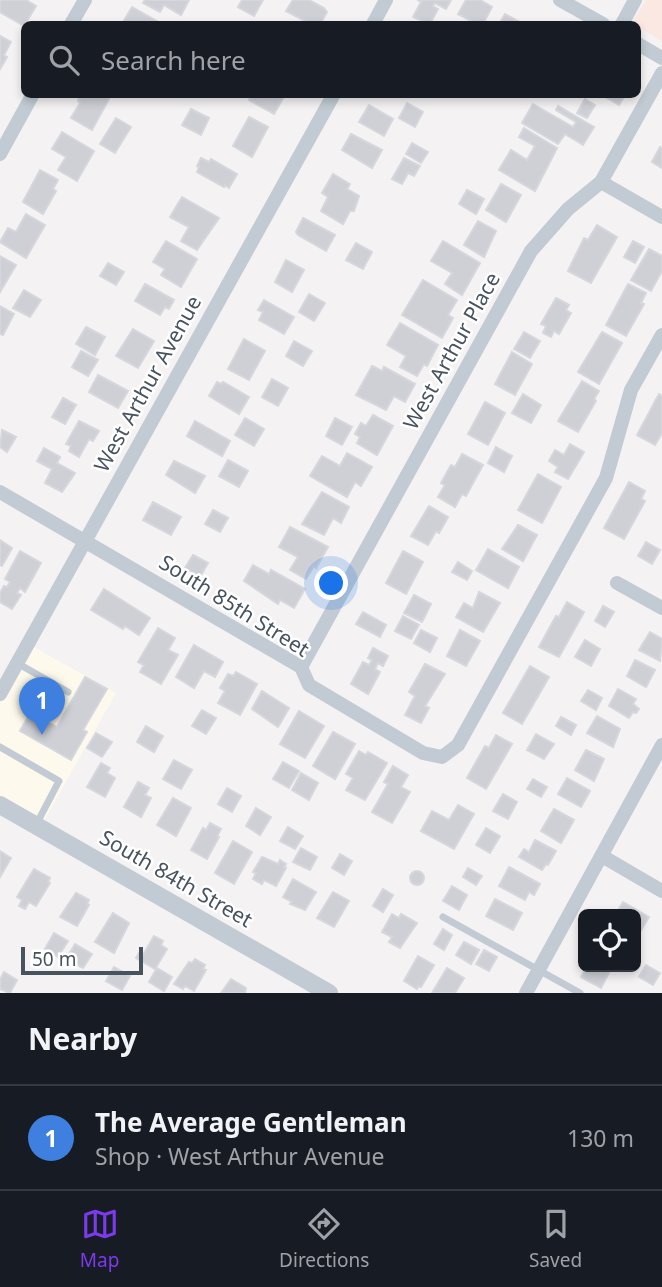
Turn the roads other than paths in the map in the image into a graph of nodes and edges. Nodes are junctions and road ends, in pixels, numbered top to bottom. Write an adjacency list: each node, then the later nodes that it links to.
1 (85, 0): 5 (street)
2 (386, 0): 6 (street)
3 (559, 0): 7 (street)
4 (635, 0): 8 (street)
5 (73, 21)
6 (375, 21)
7 (598, 21)
8 (624, 21)
9 (641, 46): 10 (street)
10 (662, 58)
11 (662, 73): 15 (street, West Arthur Place)
12 (31, 98): 14 (street)
13 (332, 98): 19 (street, West Arthur Avenue)
14 (0, 154)
15 (601, 182): 16 (street); 23 (street, West Arthur Place)
16 (662, 217)
17 (662, 335): 23 (street, South 85th Street)
18 (0, 492): 19 (street, South 85th Street)
19 (85, 540): 22 (street, West Arthur Avenue); 23 (street, South 85th Street)
20 (617, 583): 21 (street)
21 (662, 608)
22 (17, 663): 24 (lane); 25 (street, West Arthur Avenue)
23 (301, 667)
24 (68, 692)
25 (0, 694)
26 (662, 745): 30 (street)
27 (0, 747): 29 (lane)
28 (0, 805): 29 (street, South 84th Street)
29 (36, 825): 34 (street, South 84th Street)
30 (602, 856): 31 (street); 33 (street)
31 (662, 891)
32 (443, 917): 33 (lane)
33 (539, 970): 35 (street); 36 (lane)
34 (329, 993)
35 (526, 993)
36 (580, 993)

